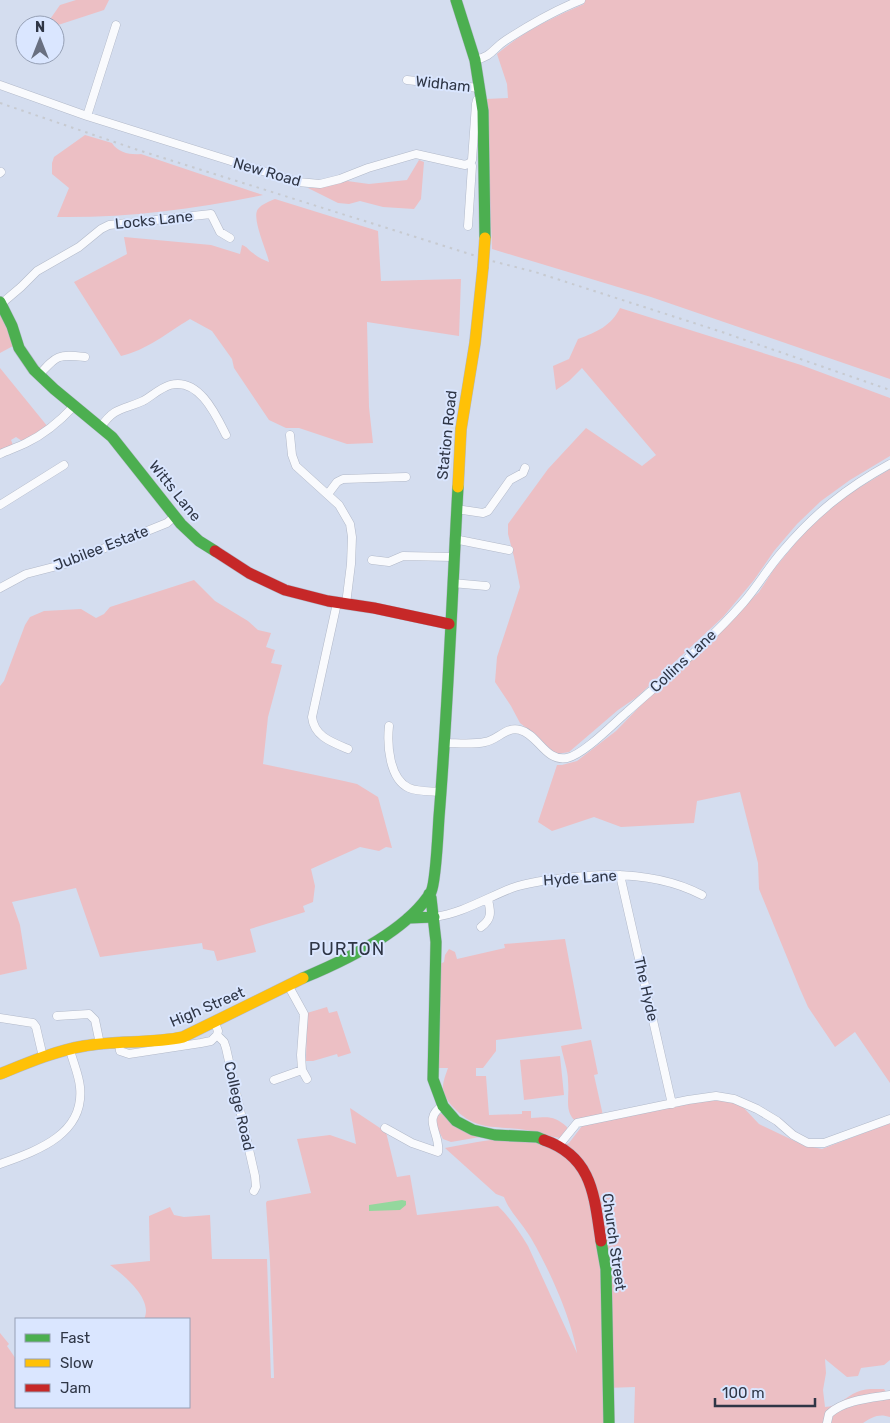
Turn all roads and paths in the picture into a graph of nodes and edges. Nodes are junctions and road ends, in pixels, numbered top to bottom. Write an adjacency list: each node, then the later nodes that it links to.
1 (456, 0): 4 (street, Station Road)
2 (581, 0): 4 (street)
3 (116, 25): 8 (street)
4 (475, 60): 7 (street, Station Road)
5 (407, 80): 7 (street, Widham)
6 (0, 85): 8 (street, New Road)
7 (480, 93): 9 (street); 26 (street, Station Road, bridge)
8 (86, 116): 9 (street, New Road)
9 (470, 163): 10 (street)
10 (468, 226)
11 (230, 238): 12 (street, Locks Lane)
12 (1, 303): 14 (street, Witts Lane)
13 (85, 357): 14 (street)
14 (39, 375): 15 (street, Witts Lane)
15 (74, 406): 16 (street, Witts Lane); 19 (street)
16 (101, 427): 17 (street); 27 (street, Witts Lane)
17 (226, 435)
18 (290, 435): 24 (street)
19 (0, 454)
20 (64, 464): 25 (street)
21 (890, 464): 38 (street, Collins Lane)
22 (525, 468): 26 (street)
23 (406, 477): 24 (street)
24 (328, 494): 35 (street)
25 (0, 505)
26 (456, 509): 28 (street, Station Road)
27 (174, 517): 34 (street, Jubilee Estate); 35 (street, Witts Lane)
28 (454, 539): 29 (street); 30 (street, Station Road)
29 (509, 550)
30 (453, 557): 31 (street); 32 (street, Station Road)
31 (372, 560)
32 (452, 583): 33 (street); 36 (street, Station Road)
33 (486, 586)
34 (0, 588)
35 (342, 604): 36 (street, Witts Lane); 39 (street)
36 (450, 624): 38 (street, Station Road)
37 (389, 726): 40 (street)
38 (444, 743): 40 (street, Station Road)
39 (348, 749)
40 (440, 792): 42 (street, Station Road)
41 (620, 875): 44 (street, Hyde Lane); 45 (street, Hyde Lane); 62 (street, The Hyde)
42 (434, 877): 43 (street, High Street)
43 (429, 894): 46 (street, Church Street); 47 (street, High Street)
44 (702, 895)
45 (488, 900): 46 (street, Hyde Lane); 48 (street)
46 (434, 917): 47 (street); 63 (street, Church Street)
47 (408, 918): 49 (street, High Street)
48 (481, 927)
49 (288, 985): 52 (street, High Street); 58 (street)
50 (57, 1016): 55 (street)
51 (0, 1018): 57 (street)
52 (215, 1023): 53 (street, College Road); 54 (street, High Street)
53 (217, 1035): 54 (street); 68 (street, College Road)
54 (119, 1043): 55 (street, High Street)
55 (100, 1044): 56 (street, High Street)
56 (70, 1050): 57 (street, High Street); 67 (street)
57 (43, 1057): 59 (street, High Street)
58 (302, 1070): 60 (street); 61 (street)
59 (0, 1074)
60 (307, 1079)
61 (274, 1080)
62 (672, 1104): 64 (street); 66 (street)
63 (443, 1106): 65 (street); 66 (street, Church Street)
64 (890, 1119)
65 (385, 1128)
66 (559, 1145): 70 (street, Church Street)
67 (0, 1164)
68 (254, 1191)
69 (890, 1395): 71 (street)
70 (609, 1423)
71 (827, 1423)

